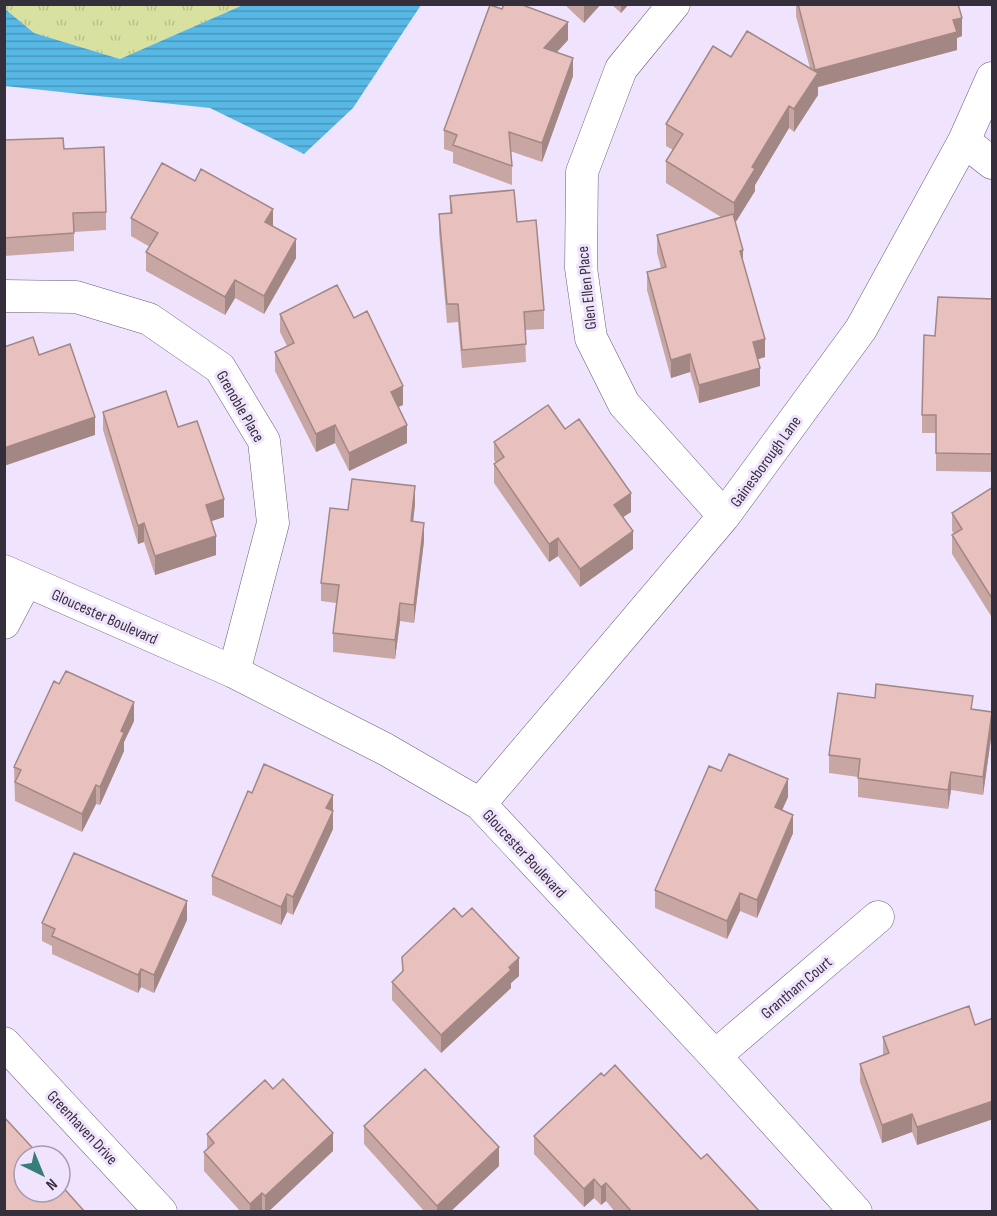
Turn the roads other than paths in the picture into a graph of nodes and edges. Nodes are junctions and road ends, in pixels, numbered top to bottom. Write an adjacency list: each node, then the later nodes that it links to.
1 (674, 4): 6 (street, Glen Ellen Place)
2 (993, 78): 3 (street, Gainesborough Lane)
3 (964, 141): 4 (street); 6 (street, Gainesborough Lane)
4 (993, 163)
5 (4, 296): 9 (street, Grenoble Place)
6 (724, 516): 10 (street, Gainesborough Lane)
7 (15, 576): 8 (street); 9 (street, Gloucester Boulevard)
8 (4, 623)
9 (234, 672): 10 (street, Gloucester Boulevard)
10 (480, 804): 13 (street, Gloucester Boulevard)
11 (878, 917): 13 (street, Grantham Court)
12 (4, 1043): 14 (street, Greenhaven Drive)
13 (715, 1056): 15 (street, Gloucester Boulevard)
14 (160, 1212)
15 (856, 1212)

